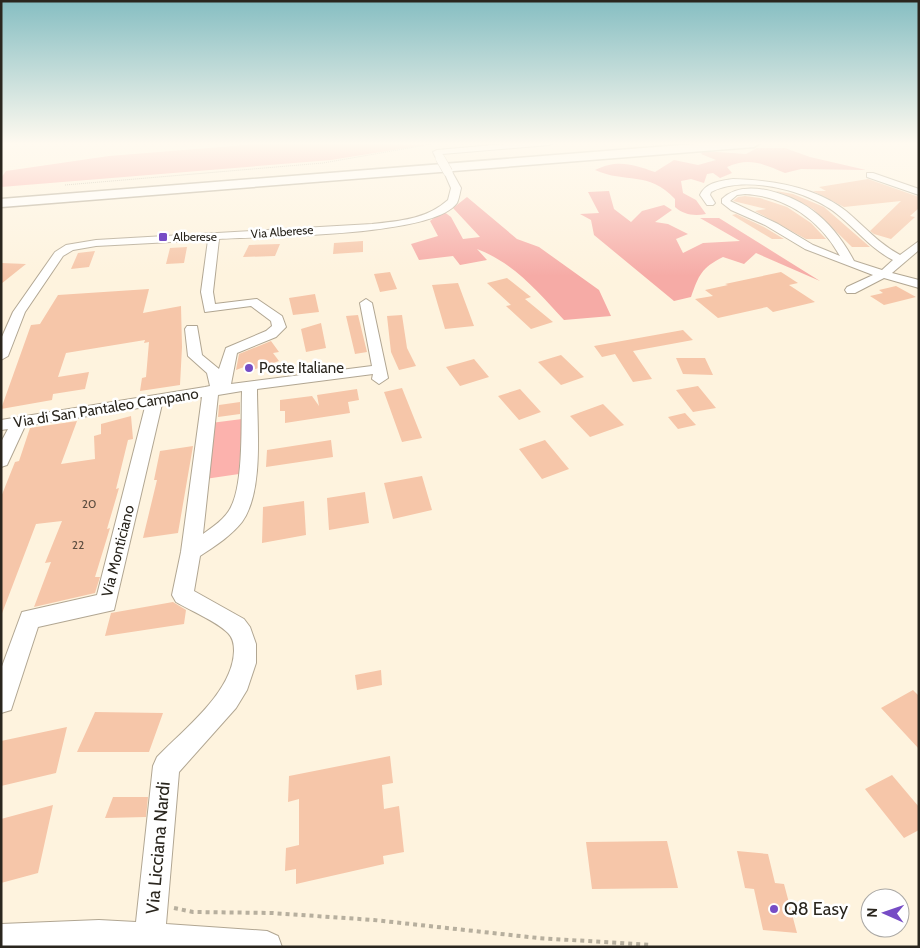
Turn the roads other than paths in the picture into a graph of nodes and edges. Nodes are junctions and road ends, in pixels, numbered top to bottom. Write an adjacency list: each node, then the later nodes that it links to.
1 (150, 187): 8 (highway)
2 (176, 187): 9 (highway)
3 (454, 187): 11 (street, Via Alberese)
4 (713, 187): 10 (street)
5 (781, 187): 13 (street)
6 (905, 187): 7 (street)
7 (919, 192)
8 (1, 197)
9 (1, 203)
10 (710, 203)
11 (214, 237): 20 (street, Via Alberese); 21 (street)
12 (919, 244): 13 (street)
13 (900, 258): 15 (street)
14 (849, 262): 14 (street); 15 (street)
15 (885, 274): 16 (street); 17 (street)
16 (919, 284)
17 (851, 290)
18 (366, 303): 22 (street, Via di San Pantaleo Campano)
19 (192, 329): 21 (street)
20 (1, 356)
21 (217, 390): 22 (street, Via di San Pantaleo Campano); 23 (street, Via di San Pantaleo Campano); 27 (street, Via di San Pantaleo Campano)
22 (250, 390): 27 (street)
23 (155, 399): 24 (street, Via di San Pantaleo Campano); 28 (street, Via Monticiano)
24 (19, 422): 25 (street, Via di San Pantaleo Campano); 26 (street)
25 (1, 425)
26 (1, 461)
27 (191, 552): 30 (street, Via Licciana Nardi)
28 (2, 701)
29 (1, 939): 30 (street)
30 (150, 942): 31 (street)
31 (267, 947)

